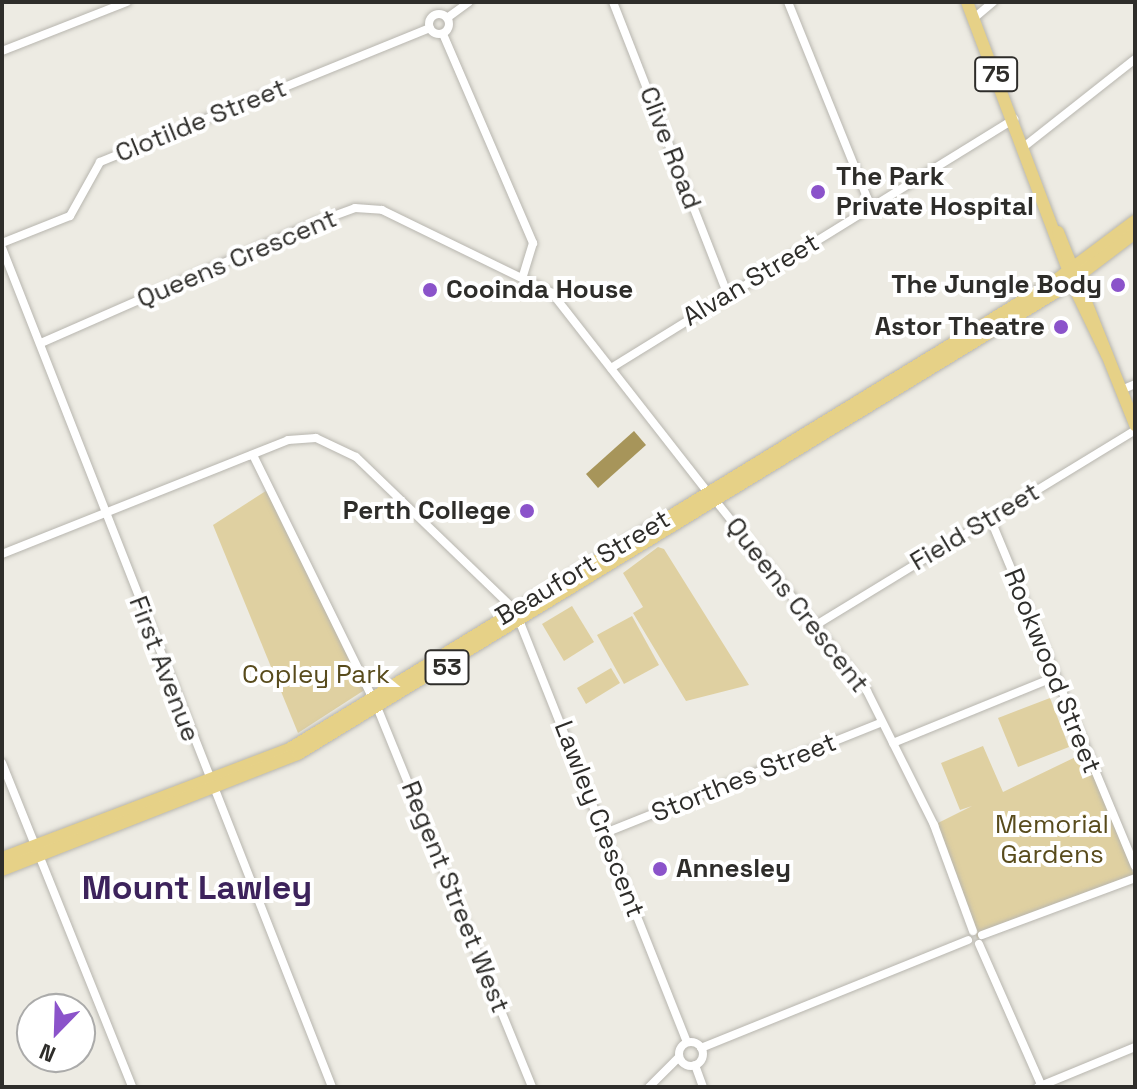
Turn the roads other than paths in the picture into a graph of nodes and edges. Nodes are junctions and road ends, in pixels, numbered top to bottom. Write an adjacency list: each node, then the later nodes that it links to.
1 (127, 2): 13 (street)
2 (431, 2): 8 (street)
3 (469, 2): 9 (street)
4 (613, 2): 23 (street, Clive Road)
5 (788, 2): 17 (street)
6 (967, 2): 10 (main road, 75)
7 (993, 2): 10 (street)
8 (436, 14): 9 (street); 11 (street)
9 (447, 18): 12 (street)
10 (974, 18): 15 (main road, 75)
11 (430, 28): 12 (street); 20 (street, Clotilde Street)
12 (443, 34): 22 (street)
13 (2, 51)
14 (1135, 59): 16 (street)
15 (1014, 119): 16 (main road, 75); 17 (street, Alvan Street)
16 (1025, 146): 21 (main road, 75)
17 (871, 207): 23 (street, Alvan Street)
18 (1135, 221): 21 (main road, Beaufort Street / 53)
19 (1135, 234): 21 (main road, Beaufort Street / 53)
20 (2, 245): 24 (street, First Avenue)
21 (1075, 274): 27 (main road, 75); 30 (main road, Beaufort Street / 53)
22 (523, 275): 24 (street, Queens Crescent); 25 (street, Queens Crescent)
23 (727, 293): 25 (street, Alvan Street)
24 (41, 343): 31 (street, First Avenue)
25 (611, 368): 30 (street, Queens Crescent)
26 (1135, 384): 27 (street)
27 (1121, 390): 28 (main road, 75)
28 (1135, 427): 32 (street, Field Street)
29 (253, 455): 31 (street, Lawley Crescent); 34 (street, Lawley Crescent); 39 (street, Regent Street West)
30 (712, 496): 35 (main road, Beaufort Street / 53); 36 (main road, Beaufort Street / 53); 37 (street, Queens Crescent)
31 (104, 513): 33 (street, Lawley Crescent); 43 (street, First Avenue)
32 (990, 518): 37 (street, Field Street); 38 (street, Rookwood Street)
33 (2, 554)
34 (508, 597): 35 (street); 36 (street, Lawley Crescent)
35 (530, 601): 36 (main road, Beaufort Street / 53)
36 (517, 614): 39 (main road, Beaufort Street / 53); 44 (street, Lawley Crescent)
37 (816, 625): 40 (street, Queens Crescent)
38 (1055, 677): 41 (street); 47 (street, Rookwood Street)
39 (375, 702): 43 (main road, Beaufort Street / 53); 58 (street, Regent Street West)
40 (882, 722): 41 (street, Queens Crescent); 44 (street, Storthes Street)
41 (893, 743): 50 (street, Queens Crescent)
42 (2, 763): 45 (street)
43 (209, 786): 45 (main road, Beaufort Street / 53); 57 (street, First Avenue)
44 (605, 833): 51 (street, Lawley Crescent)
45 (36, 851): 46 (main road, Beaufort Street / 53); 48 (main road, Beaufort Street / 53); 56 (street)
46 (2, 858)
47 (1135, 866)
48 (2, 870)
49 (1135, 878): 50 (street)
50 (978, 937): 53 (street); 61 (street, Queens Crescent)
51 (687, 1042): 53 (street); 54 (street)
52 (1135, 1047): 61 (street)
53 (701, 1048): 55 (street)
54 (679, 1057): 55 (street); 59 (street)
55 (695, 1065): 60 (street)
56 (132, 1087)
57 (332, 1087)
58 (532, 1087)
59 (649, 1087)
60 (703, 1087)
61 (1040, 1087)

